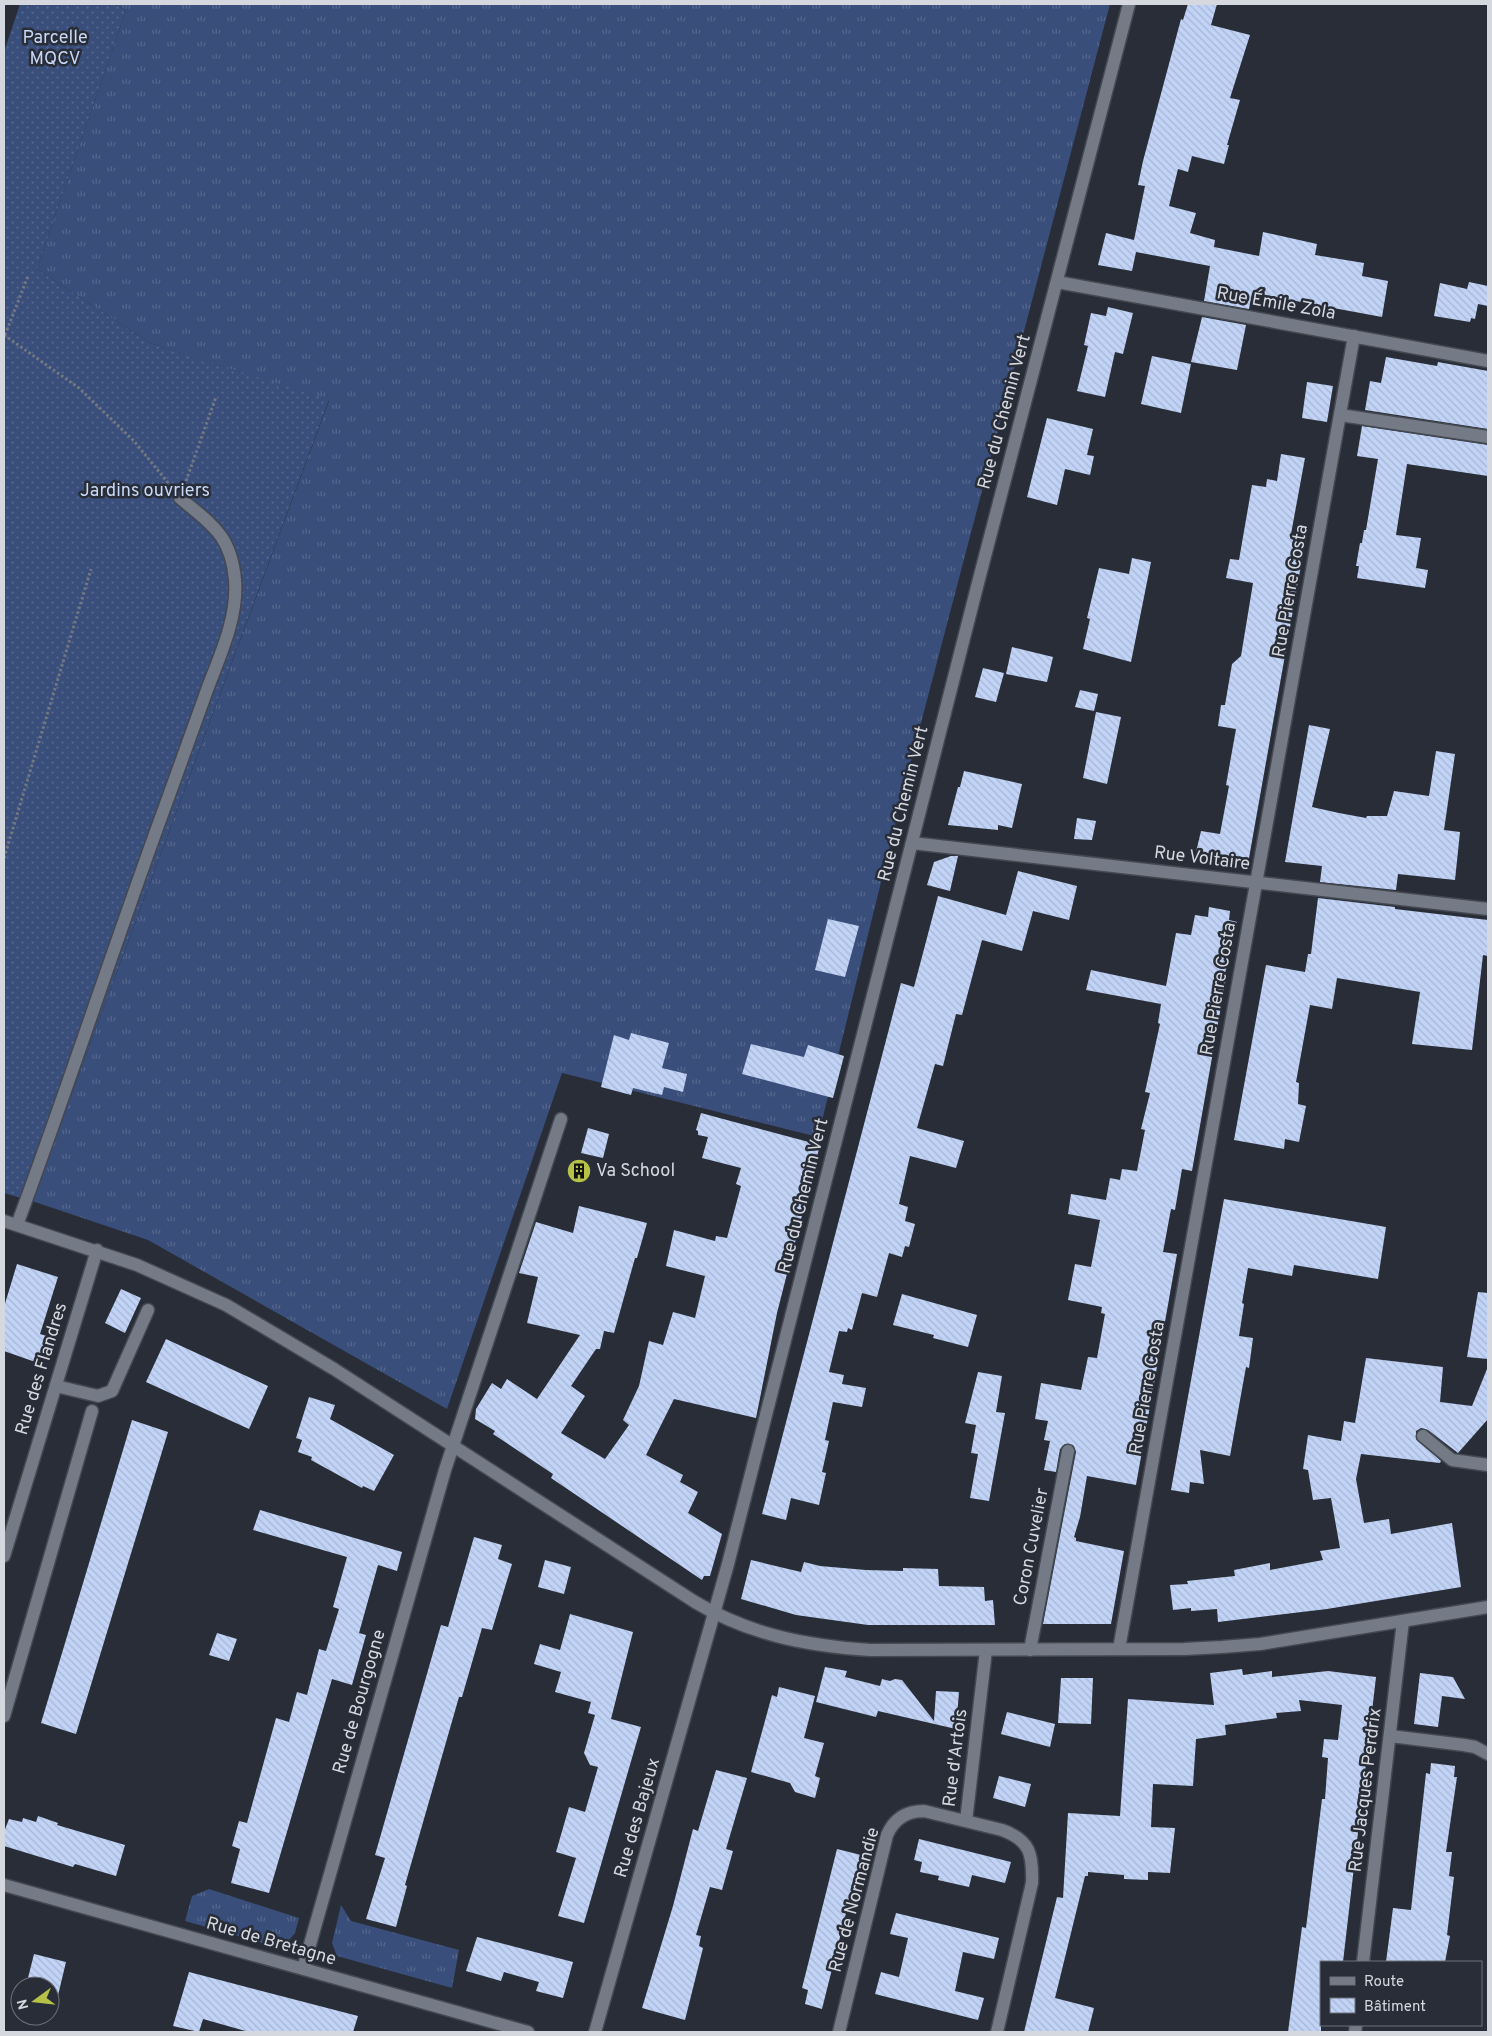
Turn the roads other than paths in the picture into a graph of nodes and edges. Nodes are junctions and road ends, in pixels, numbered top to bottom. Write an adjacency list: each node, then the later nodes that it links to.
1 (1129, 4): 2 (street, Rue du Chemin Vert)
2 (1057, 282): 3 (street, Rue Émile Zola); 8 (street, Rue du Chemin Vert)
3 (1354, 336): 4 (street, Rue Émile Zola); 5 (street, Rue Pierre Costa)
4 (1488, 361)
5 (1340, 415): 6 (street); 9 (street, Rue Pierre Costa)
6 (1488, 438)
7 (180, 498): 13 (street)
8 (912, 843): 9 (street, Rue Voltaire); 24 (street, Rue du Chemin Vert)
9 (1256, 883): 10 (street, Rue Voltaire); 26 (street, Rue Pierre Costa)
10 (1488, 909)
11 (561, 1119): 19 (street, Rue de Bourgogne)
12 (4, 1221): 13 (street)
13 (17, 1225): 14 (street)
14 (97, 1250): 16 (street, Rue des Flandres); 19 (street)
15 (148, 1310): 16 (street)
16 (56, 1386): 22 (street, Rue des Flandres)
17 (92, 1412): 29 (street)
18 (1423, 1436): 21 (street)
19 (452, 1445): 24 (street); 35 (street, Rue de Bourgogne)
20 (1068, 1451): 28 (street, Coron Cuvelier)
21 (1488, 1465)
22 (4, 1556)
23 (1488, 1606): 25 (street)
24 (714, 1613): 27 (street); 37 (street, Rue des Bajeux)
25 (1403, 1621): 26 (street); 30 (street, Rue Jacques Perdrix)
26 (1119, 1649): 28 (street)
27 (986, 1650): 28 (street); 32 (street, Rue d'Artois)
28 (1030, 1650)
29 (4, 1716)
30 (1390, 1736): 31 (street); 34 (street, Rue Jacques Perdrix)
31 (1488, 1754)
32 (966, 1821): 38 (street, Rue de Normandie); 39 (street, Rue d'Artois)
33 (4, 1885): 35 (street, Rue de Bretagne)
34 (1363, 1961)
35 (303, 1969): 36 (street, Rue de Bretagne)
36 (528, 2032)
37 (595, 2032)
38 (839, 2032)
39 (997, 2032)

